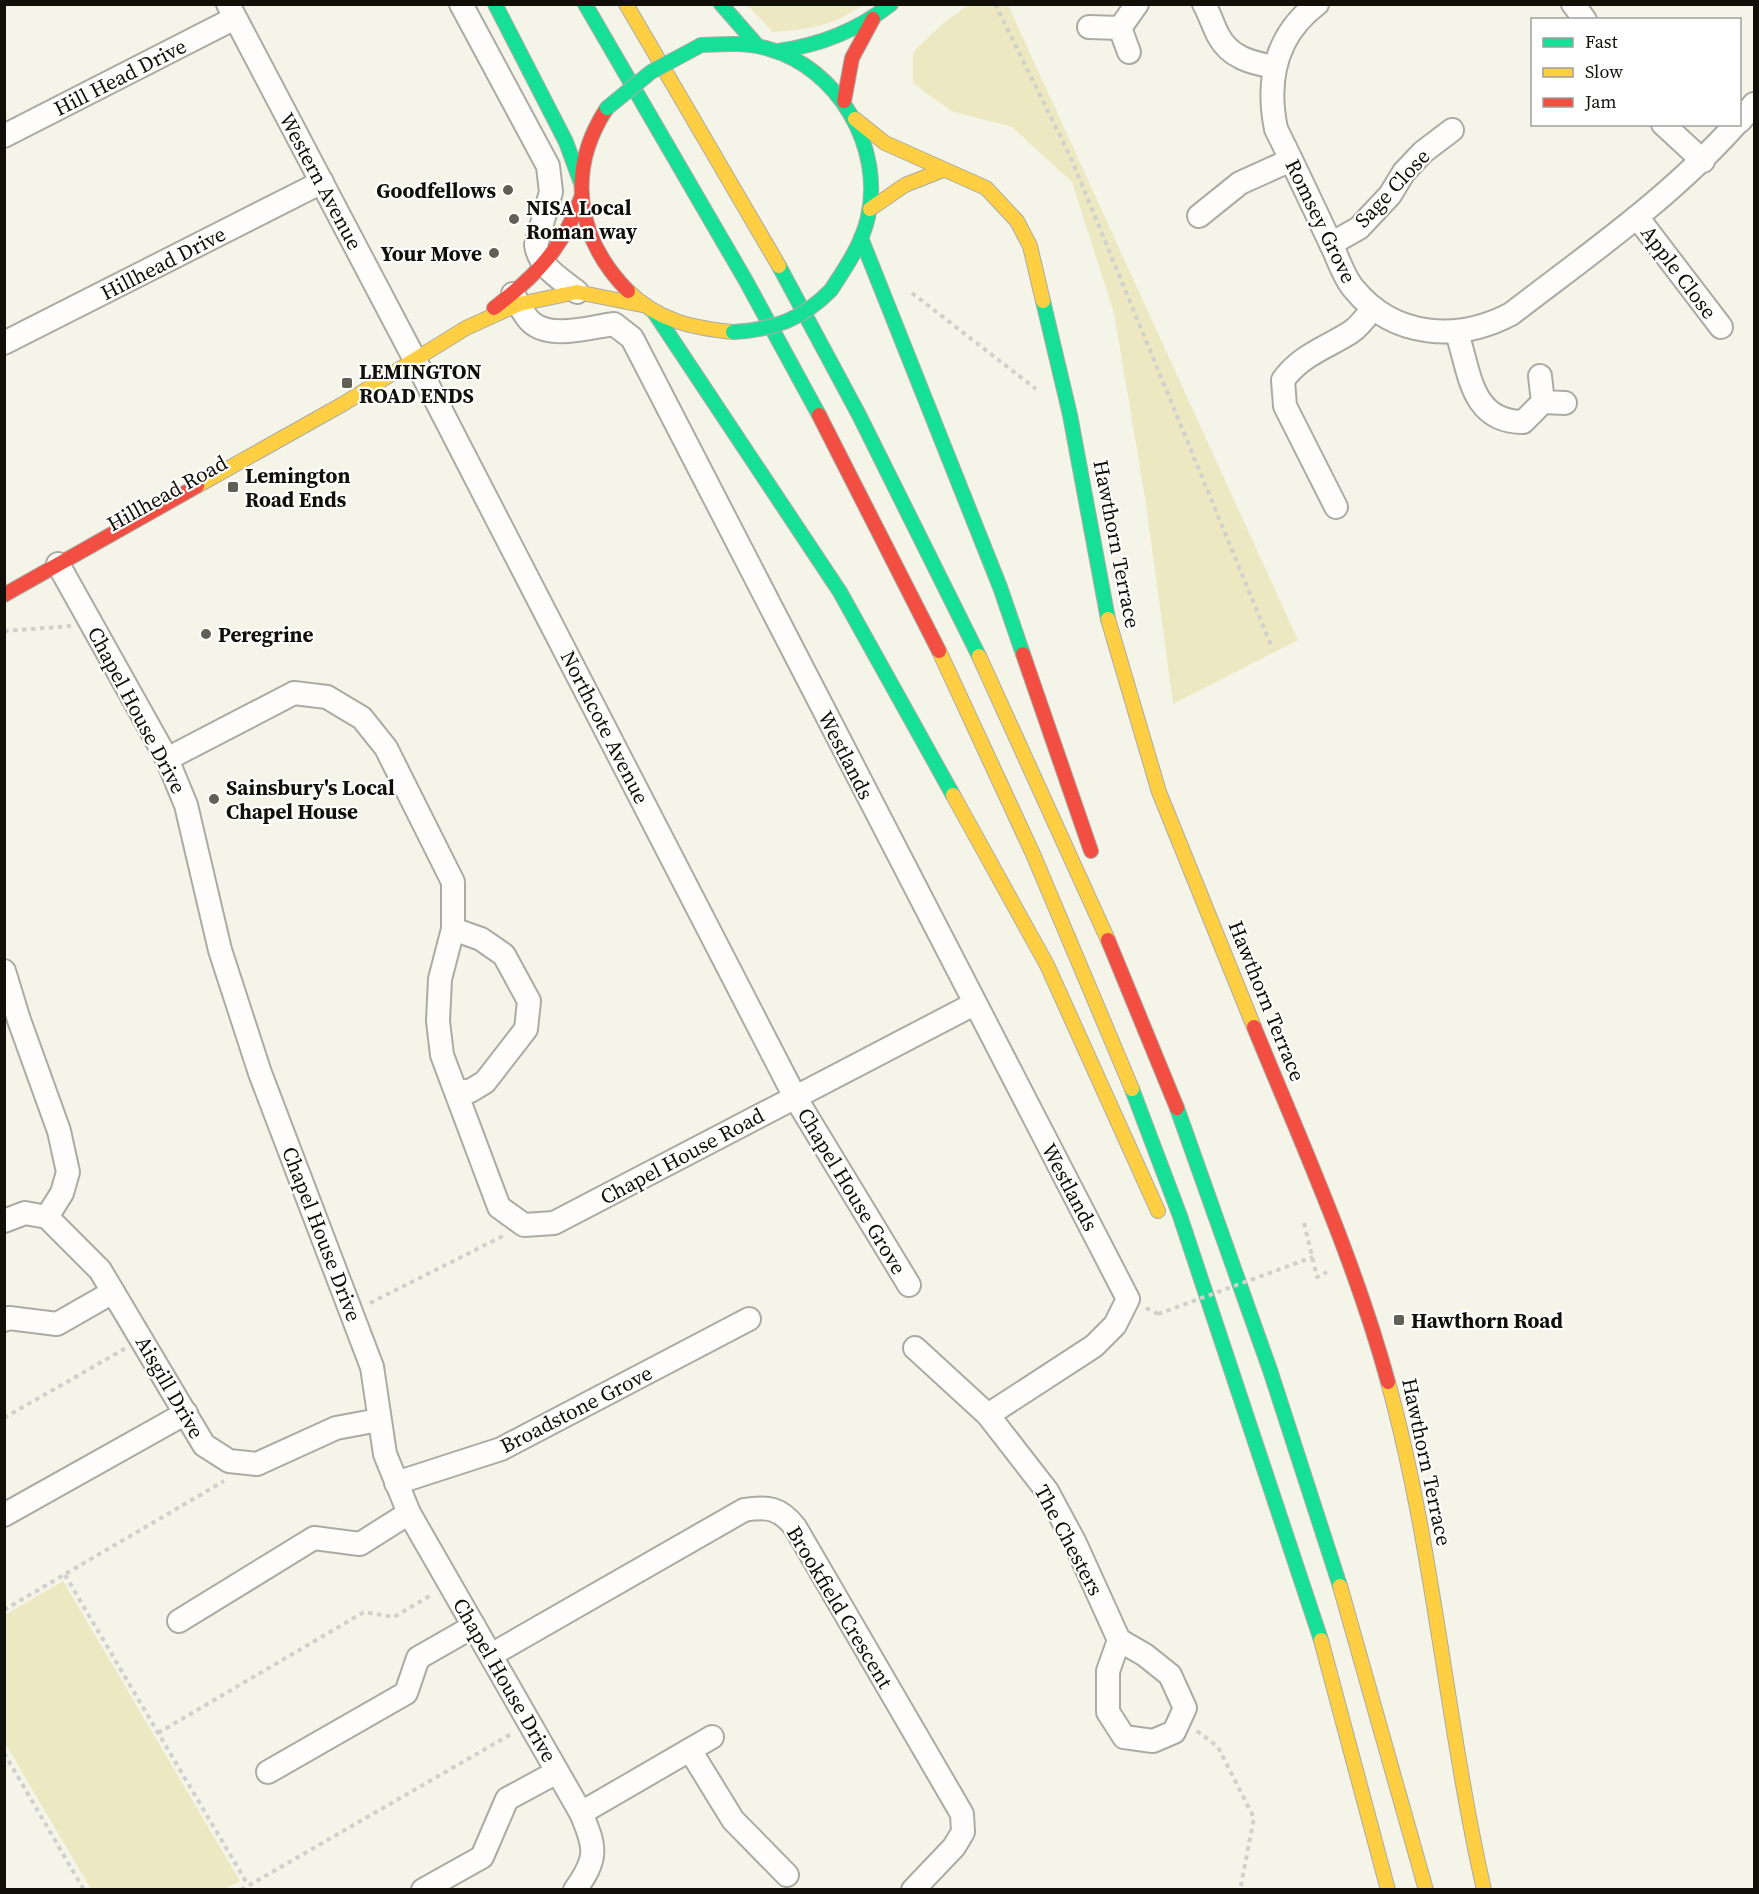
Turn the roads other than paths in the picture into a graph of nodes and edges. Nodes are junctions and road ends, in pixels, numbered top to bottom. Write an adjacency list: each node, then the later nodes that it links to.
1 (461, 4): 36 (street)
2 (495, 4): 30 (main road)
3 (585, 4): 68 (main road)
4 (626, 4): 58 (main road)
5 (721, 4): 14 (main road)
6 (891, 4): 11 (main road)
7 (1137, 4): 13 (street)
8 (1204, 4): 17 (street)
9 (1317, 4): 17 (street, Romsey Grove)
10 (231, 11): 25 (street, Hill Head Drive); 29 (street, Western Avenue)
11 (873, 19): 15 (main road); 18 (main road)
12 (1089, 27): 13 (street)
13 (1120, 28): 16 (street)
14 (756, 44): 15 (main road); 30 (main road, bridge)
15 (778, 51): 18 (main road)
16 (1129, 52)
17 (1275, 67): 26 (street, Romsey Grove)
18 (844, 101): 20 (main road)
19 (1755, 104): 21 (street)
20 (855, 119): 28 (main road, Hawthorn Terrace); 31 (main road)
21 (1741, 120)
22 (1665, 126): 27 (street)
23 (1734, 126): 27 (street, Romsey Grove)
24 (1452, 130): 35 (street, Sage Close)
25 (4, 136)
26 (1291, 160): 32 (street); 35 (street, Romsey Grove)
27 (1703, 161): 33 (street, Romsey Grove)
28 (943, 170): 31 (main road); 90 (main road, Hawthorn Terrace)
29 (322, 182): 43 (street, Hillhead Drive); 44 (street, Western Avenue)
30 (581, 189): 36 (main road, Hillhead Road); 40 (main road)
31 (870, 209): 34 (main road)
32 (1199, 216)
33 (1637, 217): 41 (street, Apple Close); 42 (street, Romsey Grove)
34 (861, 238): 40 (main road, bridge); 51 (main road)
35 (1331, 244): 39 (street, Romsey Grove)
36 (543, 263): 37 (street); 38 (main road, Hillhead Road)
37 (577, 292): 38 (main road, Hillhead Road); 40 (main road, Hillhead Road)
38 (516, 299): 44 (main road, Hillhead Road); 55 (street, Westlands)
39 (1373, 308): 42 (street, Romsey Grove); 46 (street)
40 (648, 309): 61 (main road)
41 (1721, 327)
42 (1457, 333): 45 (street)
43 (4, 343)
44 (414, 358): 47 (main road, Hillhead Road); 57 (street, Northcote Avenue)
45 (1540, 376)
46 (1336, 507)
47 (61, 569): 48 (main road, Hillhead Road); 49 (main road, Hillhead Road); 50 (street, Chapel House Drive)
48 (4, 595)
49 (4, 609)
50 (167, 759): 53 (street); 71 (street, Chapel House Drive)
51 (1096, 868)
52 (1116, 924): 58 (main road)
53 (453, 928): 56 (street); 56 (street)
54 (4, 971): 59 (street)
55 (974, 1004): 57 (street, Chapel House Road); 70 (street, Westlands)
56 (456, 1091): 57 (street, Chapel House Road)
57 (795, 1097): 63 (street, Chapel House Grove)
58 (1189, 1137): 89 (main road)
59 (47, 1216): 60 (street); 64 (street, Aisgill Drive)
60 (4, 1221)
61 (1164, 1226)
62 (1179, 1258): 68 (main road)
63 (909, 1285)
64 (113, 1292): 66 (street); 69 (street, Aisgill Drive)
65 (749, 1319): 72 (street, Broadstone Grove)
66 (4, 1320)
67 (915, 1348): 70 (street, The Chesters)
68 (1242, 1399): 88 (main road)
69 (186, 1413): 71 (street, Aisgill Drive); 74 (street)
70 (988, 1415): 77 (street, The Chesters)
71 (379, 1420): 72 (street, Chapel House Drive)
72 (396, 1483): 73 (street, Chapel House Drive)
73 (409, 1513): 75 (street); 76 (street, Chapel House Drive)
74 (4, 1515)
75 (179, 1621)
76 (474, 1626): 78 (street, Chapel House Drive); 81 (street)
77 (1119, 1640): 77 (street)
78 (491, 1655): 82 (street, Chapel House Drive); 87 (street, Brookfield Crescent)
79 (712, 1737): 80 (street)
80 (690, 1750): 83 (street); 84 (street)
81 (268, 1772)
82 (557, 1772): 83 (street, Chapel House Drive); 85 (street)
83 (581, 1813): 86 (street, Chapel House Drive)
84 (787, 1875)
85 (423, 1890)
86 (575, 1890)
87 (914, 1890)
88 (1388, 1890)
89 (1425, 1890)
90 (1484, 1890)

